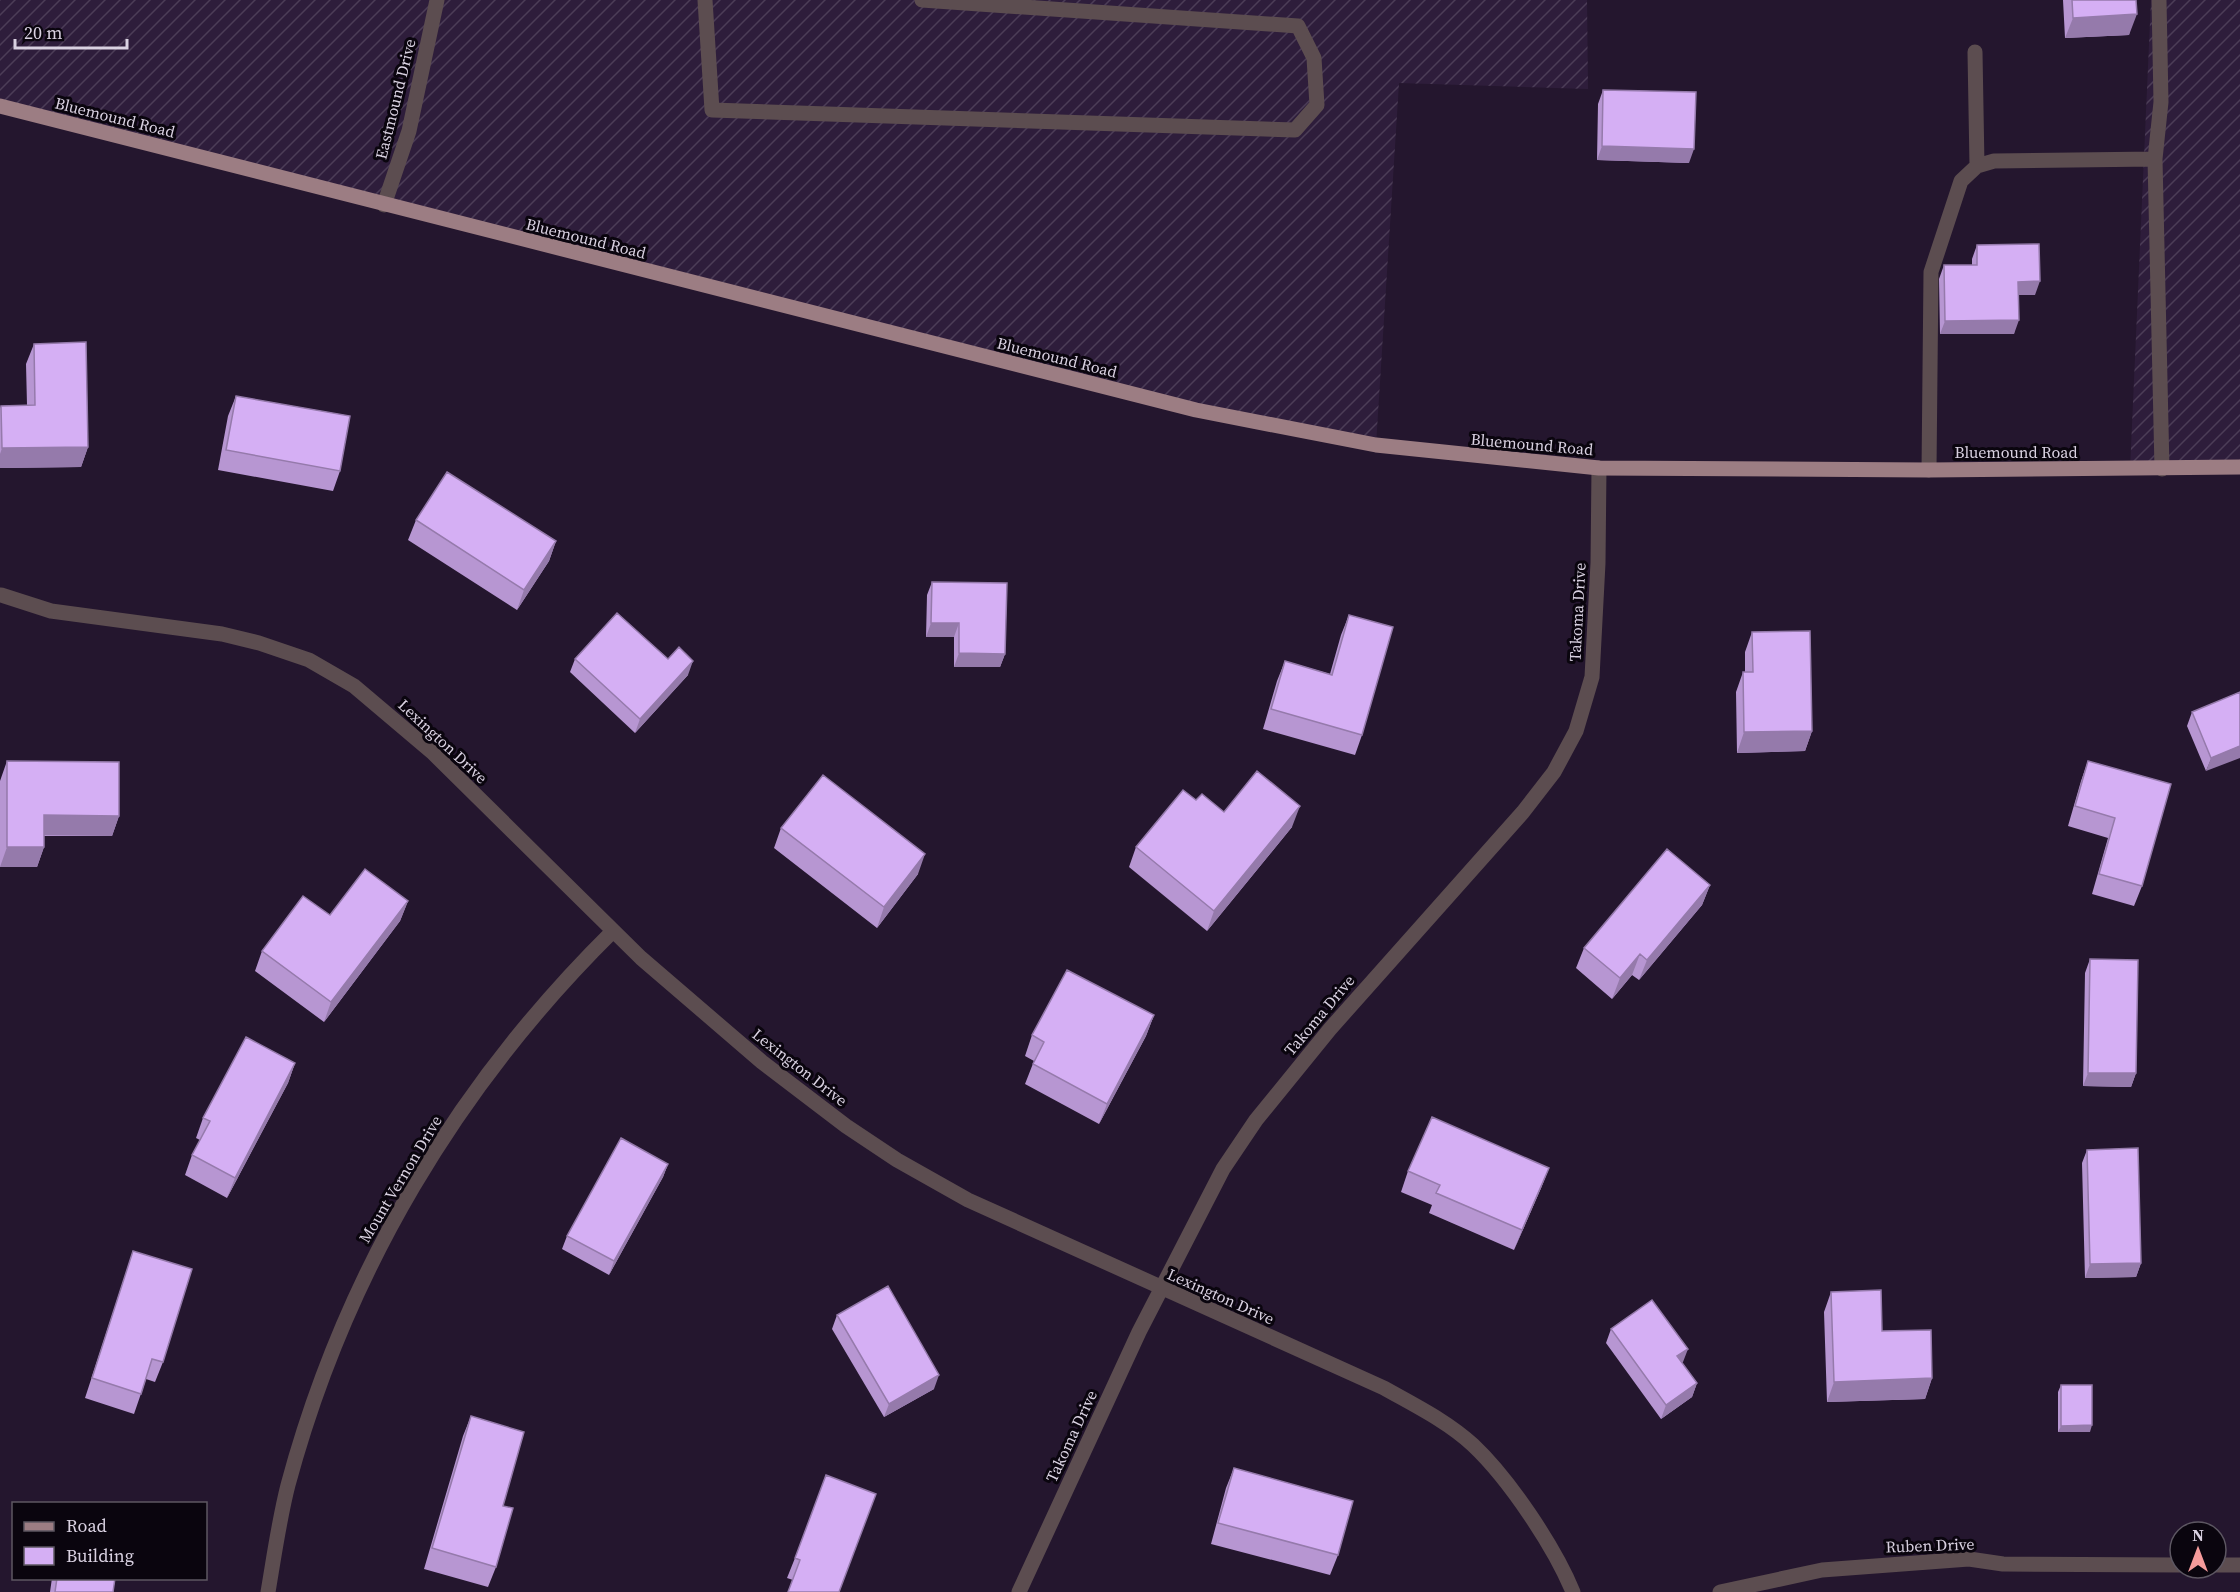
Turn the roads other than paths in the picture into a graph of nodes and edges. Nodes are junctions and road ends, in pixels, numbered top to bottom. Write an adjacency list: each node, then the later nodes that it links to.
1 (437, 0): 9 (street, Eastmound Drive)
2 (705, 0): 3 (street)
3 (922, 0)
4 (2159, 0): 7 (street)
5 (1975, 52): 8 (street)
6 (0, 106): 9 (main road, Bluemound Road)
7 (2155, 159): 8 (street); 12 (street)
8 (1977, 166): 13 (street)
9 (384, 205): 11 (main road, Bluemound Road)
10 (2240, 467): 12 (main road, Bluemound Road)
11 (1599, 468): 13 (main road, Bluemound Road); 16 (street, Takoma Drive)
12 (2162, 469): 13 (main road, Bluemound Road)
13 (1929, 470)
14 (1, 595): 15 (street, Lexington Drive)
15 (613, 931): 16 (street, Lexington Drive); 18 (street, Mount Vernon Drive)
16 (1161, 1290): 19 (street, Takoma Drive); 20 (street, Lexington Drive)
17 (2168, 1565): 21 (street, Ruben Drive)
18 (268, 1592)
19 (1019, 1592)
20 (1573, 1592)
21 (1720, 1592)

